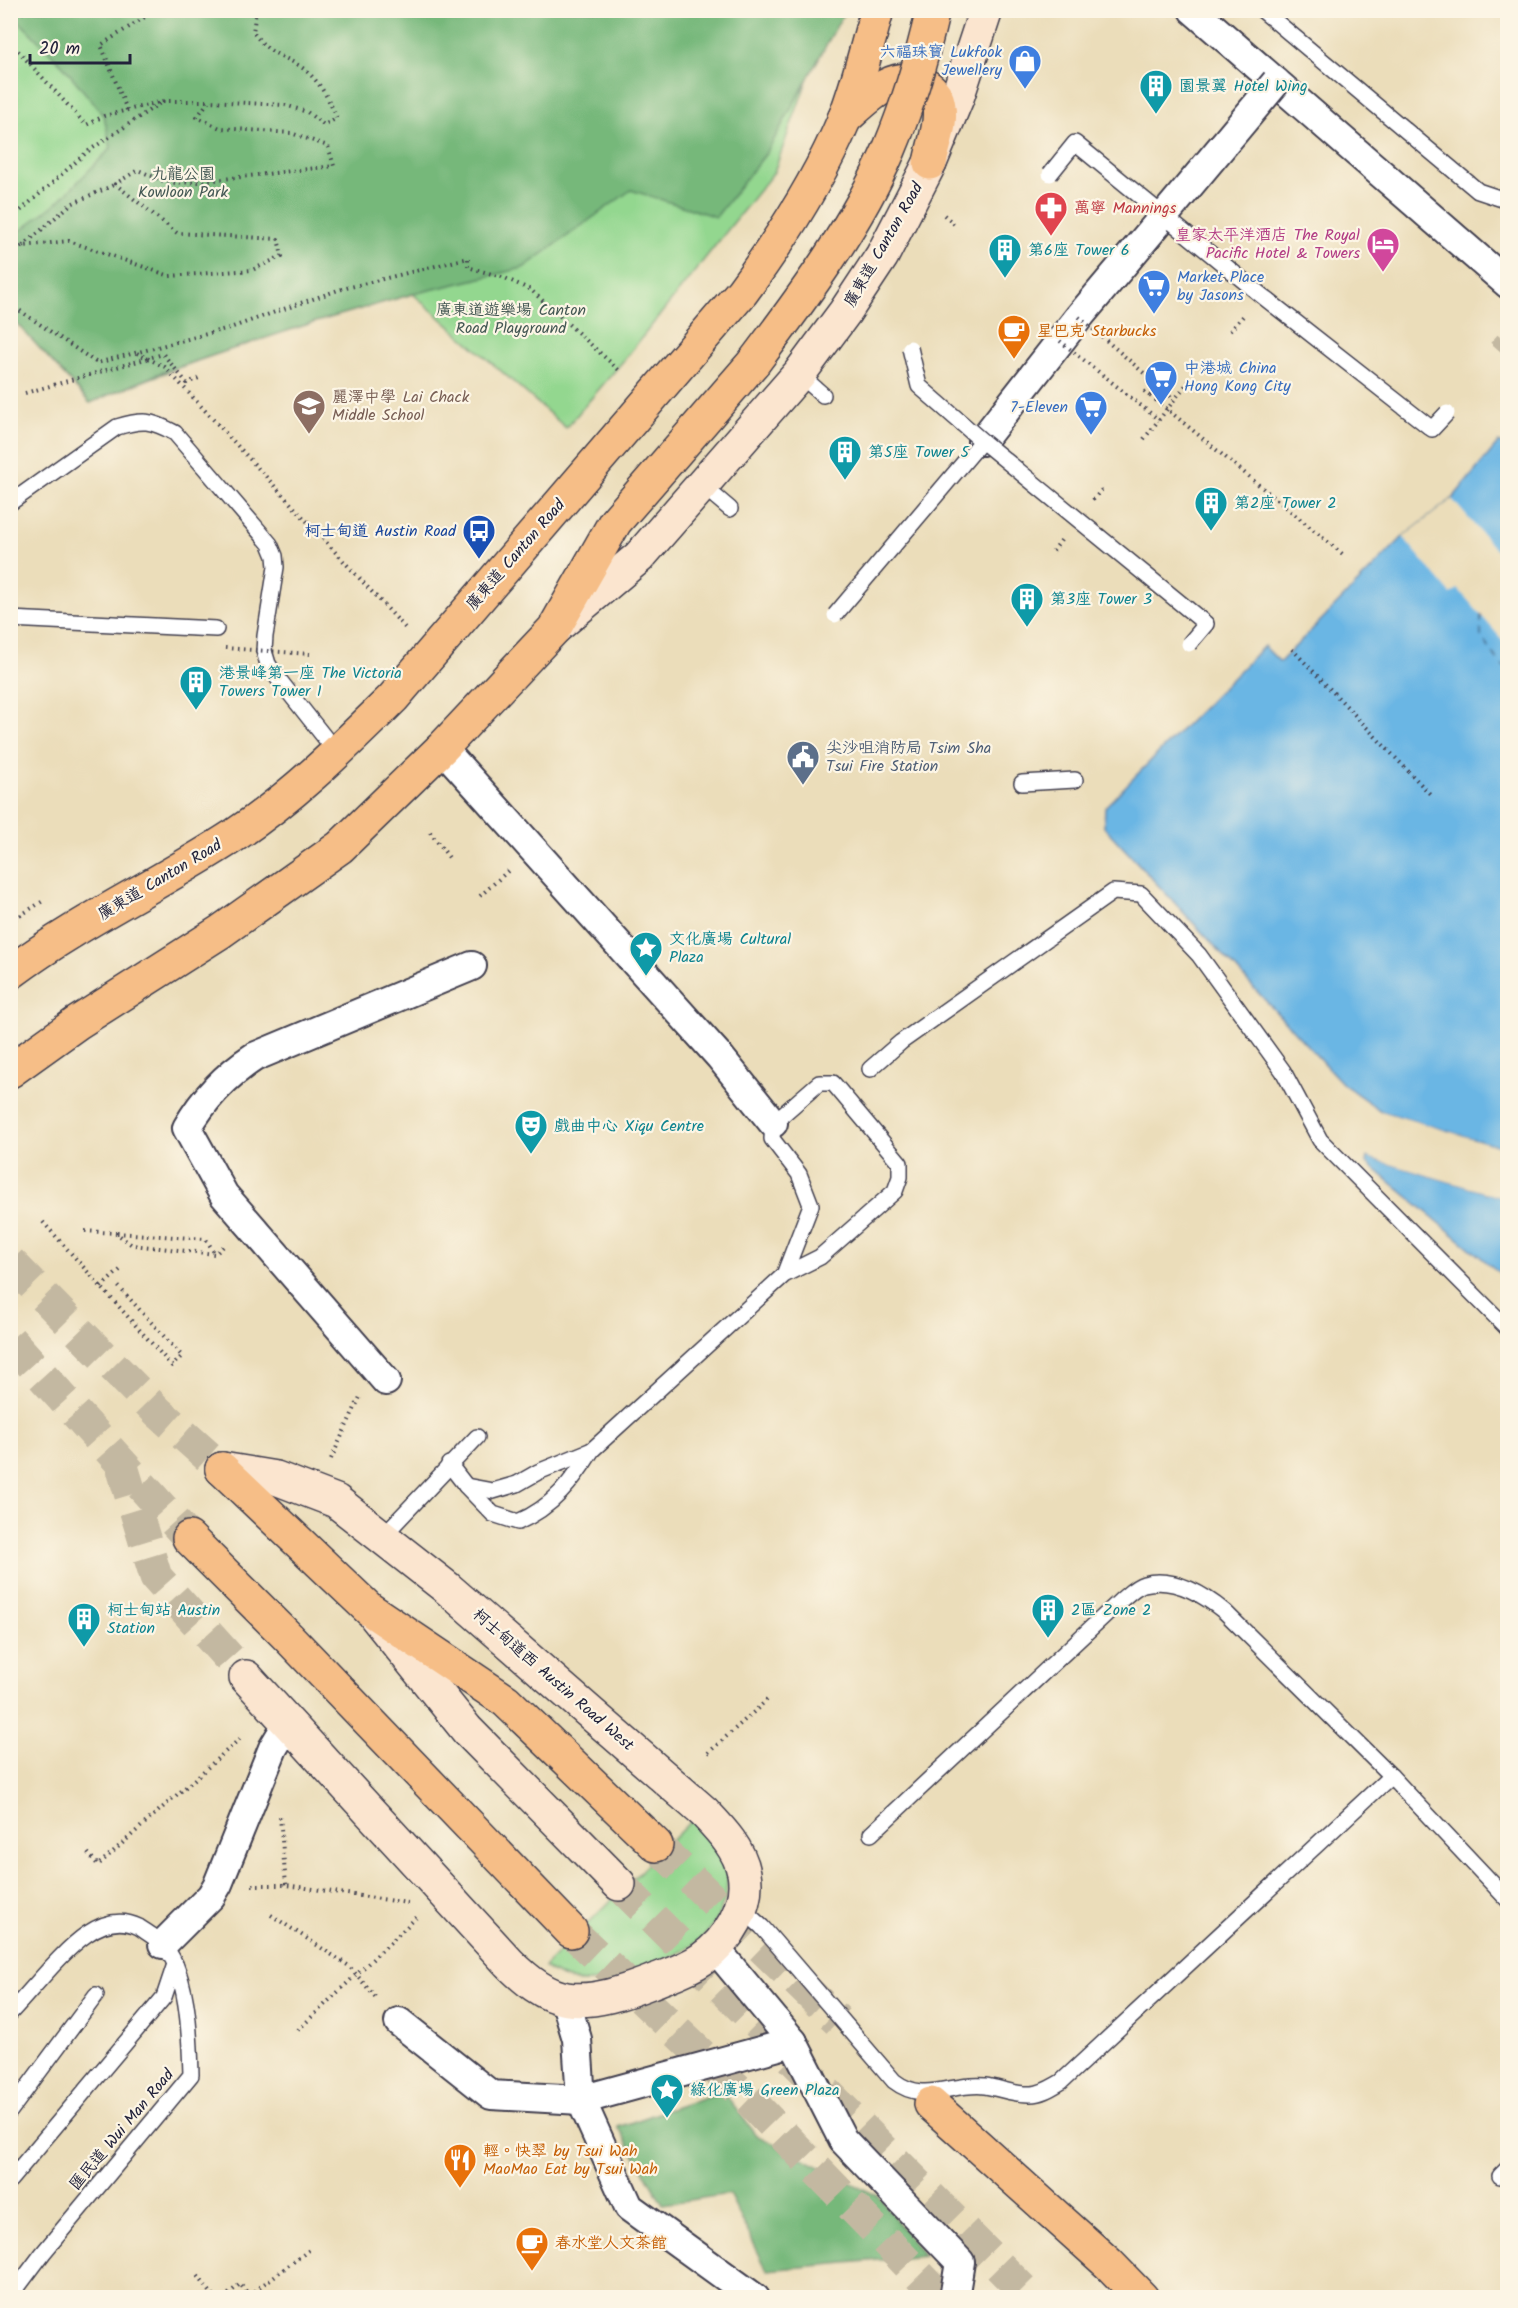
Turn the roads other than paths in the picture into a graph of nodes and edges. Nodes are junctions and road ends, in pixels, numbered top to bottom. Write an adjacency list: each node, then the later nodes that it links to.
1 (877, 10): 7 (main road, 廣東道 Canton Road)
2 (933, 10): 24 (main road, 廣東道 Canton Road, bridge)
3 (986, 10): 8 (street, 廣東道 Canton Road)
4 (1193, 10): 6 (street)
5 (1262, 10): 10 (lane)
6 (1276, 82): 11 (street, bridge); 12 (street)
7 (844, 119): 8 (main road); 27 (main road, 廣東道 Canton Road)
8 (930, 163): 14 (street, 廣東道 Canton Road)
9 (1050, 174): 11 (lane, bridge)
10 (1508, 201)
11 (1164, 216): 16 (lane, bridge); 17 (street)
12 (1508, 284)
13 (910, 348): 17 (lane, bridge)
14 (799, 374): 15 (lane); 18 (street, 廣東道 Canton Road)
15 (823, 395)
16 (1447, 413)
17 (982, 441): 21 (lane, bridge); 25 (lane, bridge)
18 (703, 486): 20 (lane); 24 (street, 廣東道 Canton Road)
19 (10, 503): 27 (lane)
20 (730, 510)
21 (836, 615)
22 (10, 619): 23 (lane)
23 (216, 629)
24 (554, 629): 26 (main road, 廣東道 Canton Road)
25 (1189, 644)
26 (442, 748): 33 (main road, 廣東道 Canton Road); 34 (street)
27 (337, 753): 31 (main road, 廣東道 Canton Road)
28 (1075, 780): 29 (lane)
29 (1022, 783)
30 (472, 966): 37 (street)
31 (10, 973)
32 (870, 1069): 36 (lane)
33 (10, 1071)
34 (773, 1123): 35 (lane); 35 (lane)
35 (784, 1275): 39 (lane)
36 (1508, 1329)
37 (386, 1382)
38 (477, 1437): 40 (lane)
39 (592, 1450): 42 (lane); 42 (lane)
40 (449, 1464): 42 (lane); 43 (lane)
41 (222, 1469): 43 (street, 柯士甸道西 Austin Road West); 45 (main road, 柯士甸道西 Austin Road West)
42 (466, 1486)
43 (382, 1536): 53 (street, 柯士甸道西 Austin Road West)
44 (189, 1538): 54 (main road)
45 (369, 1609): 50 (main road); 51 (street, 柯士甸道西 Austin Road West)
46 (246, 1677): 47 (street, 柯士甸道西 Austin Road West)
47 (288, 1723): 56 (street); 58 (street, 柯士甸道西 Austin Road West)
48 (1391, 1776): 49 (lane); 52 (lane); 53 (lane)
49 (871, 1834)
50 (656, 1845)
51 (619, 1884)
52 (1508, 1900)
53 (741, 1908): 55 (street, 柯士甸道西 Austin Road West)
54 (571, 1931)
55 (715, 1948): 58 (street, 柯士甸道西 Austin Road West); 61 (street)
56 (169, 1954): 59 (lane); 65 (lane); 66 (lane, 匯民道 Wui Man Road)
57 (96, 1995): 64 (lane)
58 (565, 1999): 62 (street)
59 (10, 2013)
60 (399, 2022): 62 (street)
61 (793, 2042): 62 (street); 68 (street)
62 (581, 2100): 67 (street)
63 (931, 2104): 69 (main road)
64 (10, 2111)
65 (10, 2180)
66 (10, 2297)
67 (755, 2298)
68 (954, 2298)
69 (1142, 2298)

